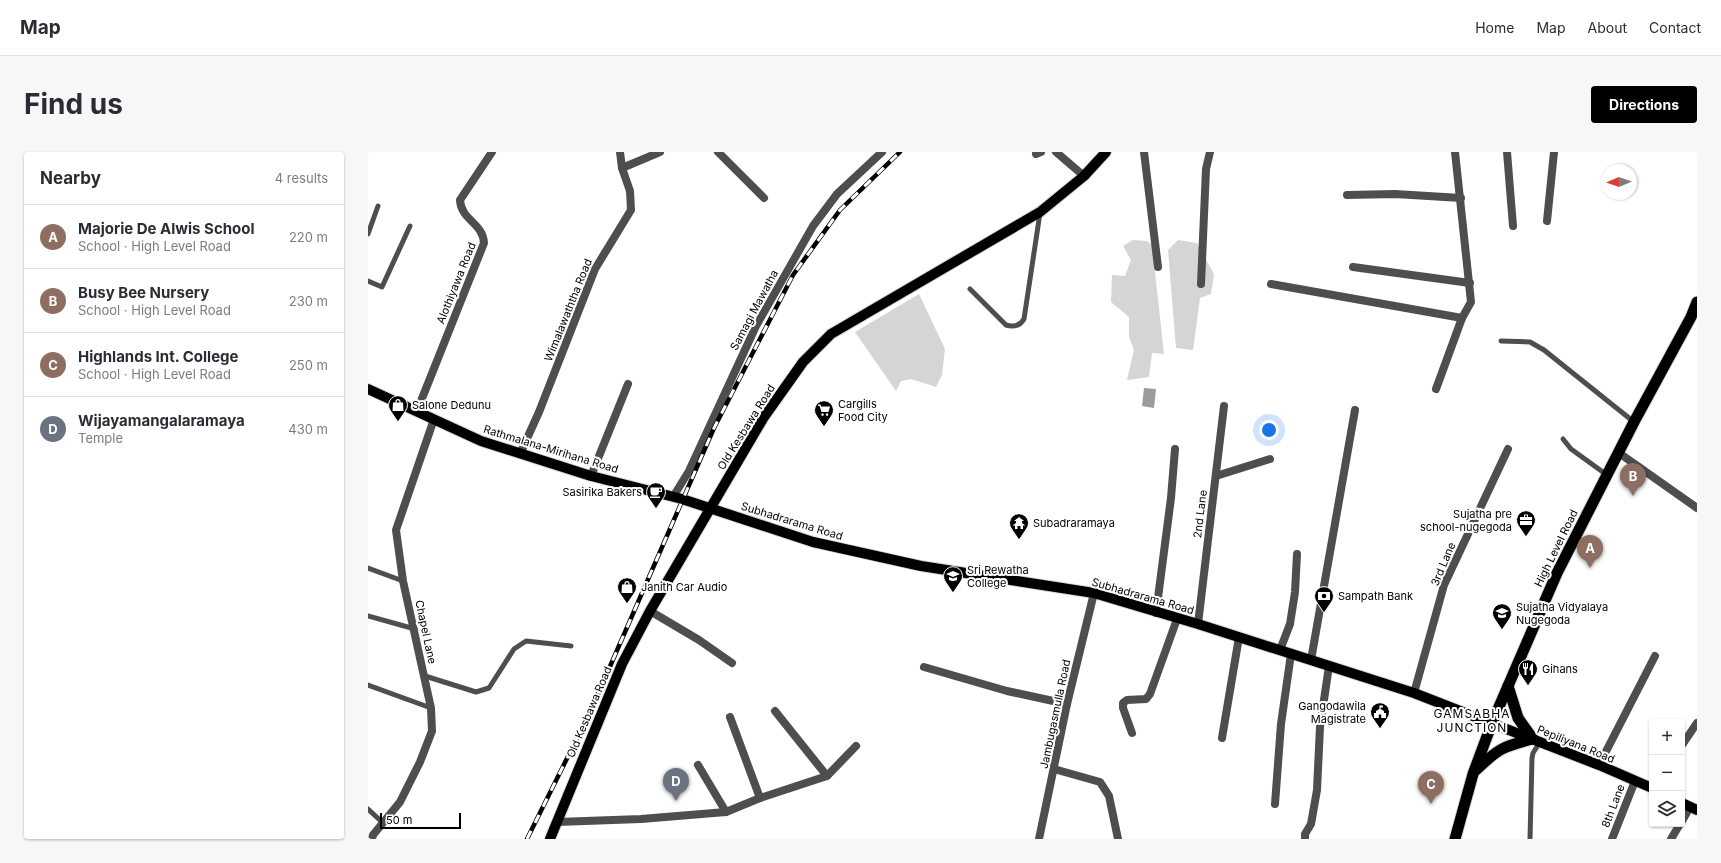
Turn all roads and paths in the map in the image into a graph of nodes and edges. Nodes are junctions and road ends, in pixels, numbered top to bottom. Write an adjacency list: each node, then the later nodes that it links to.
1 (492, 152): 40 (street, Alothiyawa Road)
2 (620, 152): 13 (street, Wimalawaththa Road)
3 (660, 152): 13 (street)
4 (718, 152): 16 (street)
5 (882, 152): 52 (street, Samagi Mawatha)
6 (1056, 152): 14 (street)
7 (1106, 152): 14 (main road, Old Kesbawa Road)
8 (1144, 152): 24 (street)
9 (1210, 152): 28 (street)
10 (1455, 152): 17 (street)
11 (1507, 152): 22 (street)
12 (1554, 152): 20 (street)
13 (622, 168): 47 (street, Wimalawaththa Road)
14 (1084, 176): 19 (main road, Old Kesbawa Road)
15 (1347, 195): 17 (street)
16 (764, 198)
17 (1460, 198): 27 (street)
18 (378, 206): 23 (lane)
19 (1040, 212): 30 (lane); 53 (main road, Old Kesbawa Road)
20 (1547, 220)
21 (410, 226): 26 (lane)
22 (1513, 226)
23 (368, 234)
24 (1158, 267)
25 (1353, 267): 27 (street)
26 (368, 282)
27 (1470, 283): 32 (street)
28 (1201, 284)
29 (1271, 284): 32 (street)
30 (970, 289)
31 (1697, 302): 33 (highway, High Level Road)
32 (1462, 318): 37 (street)
33 (1694, 318): 42 (highway, High Level Road)
34 (1501, 341): 42 (lane)
35 (628, 384): 50 (street)
36 (368, 389): 40 (main road, Rathmalana-Mirihana Road)
37 (1436, 390)
38 (1224, 406): 51 (street, 2nd Lane)
39 (1356, 410): 70 (street)
40 (417, 411): 41 (main road, Rathmalana-Mirihana Road)
41 (434, 419): 47 (main road, Rathmalana-Mirihana Road); 57 (street, Chapel Lane)
42 (1634, 422): 46 (highway, High Level Road)
43 (1563, 439): 49 (lane)
44 (1175, 449): 60 (street)
45 (1508, 449): 77 (street, 3rd Lane)
46 (1619, 452): 49 (highway, High Level Road); 54 (street)
47 (520, 454): 50 (main road, Rathmalana-Mirihana Road)
48 (1270, 459): 51 (street)
49 (1608, 475): 76 (highway, High Level Road)
50 (591, 476): 52 (main road, Rathmalana-Mirihana Road)
51 (1216, 476): 63 (street, 2nd Lane)
52 (673, 497): 53 (main road, Rathmalana-Mirihana Road)
53 (710, 508): 58 (main road, Subhadrarama Road); 59 (main road, Old Kesbawa Road)
54 (1697, 508)
55 (1297, 554): 67 (street)
56 (368, 568): 57 (lane)
57 (403, 581): 64 (street, Chapel Lane)
58 (1094, 593): 60 (main road, Subhadrarama Road); 78 (street, Jambugasmulla Road)
59 (650, 611): 71 (street); 102 (main road, Old Kesbawa Road)
60 (1156, 613): 62 (main road, Subhadrarama Road)
61 (368, 616): 64 (lane)
62 (1177, 619): 63 (main road, Subhadrarama Road); 84 (street)
63 (1198, 624): 65 (main road, Subhadrarama Road)
64 (415, 629): 74 (street, Chapel Lane)
65 (1239, 637): 67 (main road, Subhadrarama Road); 85 (street)
66 (571, 646): 74 (lane)
67 (1280, 650): 68 (main road, Subhadrarama Road)
68 (1291, 654): 70 (main road, Subhadrarama Road); 97 (street)
69 (1655, 656): 90 (street)
70 (1311, 660): 72 (main road, Subhadrarama Road)
71 (732, 663)
72 (1329, 666): 77 (main road, Subhadrarama Road); 109 (street)
73 (924, 667): 78 (street)
74 (424, 676): 79 (street, Chapel Lane)
75 (368, 685): 79 (lane)
76 (1508, 686): 82 (highway, High Level Road); 86 (highway)
77 (1414, 694): 82 (main road, Subhadrarama Road)
78 (1067, 704): 91 (street, Jambugasmulla Road)
79 (431, 708): 103 (street, Chapel Lane)
80 (776, 711): 93 (street)
81 (730, 717): 96 (street)
82 (1492, 723): 86 (main road, Pepiliyana Road); 92 (highway, High Level Road)
83 (1697, 723): 87 (street)
84 (1132, 733)
85 (1222, 738)
86 (1536, 741): 90 (main road, Pepiliyana Road); 92 (highway); 111 (lane)
87 (1685, 741)
88 (856, 746): 93 (street)
89 (698, 765): 100 (street)
90 (1599, 765): 94 (main road, Pepiliyana Road)
91 (1054, 769): 107 (street, Jambugasmulla Road); 108 (street)
92 (1472, 774): 110 (highway, High Level Road)
93 (827, 776): 96 (street)
94 (1635, 781): 95 (main road, Pepiliyana Road); 112 (street, 8th Lane)
95 (1649, 787)
96 (760, 798): 100 (street)
97 (1275, 804)
98 (1690, 806): 101 (street)
99 (368, 809): 103 (lane)
100 (726, 812): 102 (street)
101 (1685, 815)
102 (556, 822): 106 (main road, Old Kesbawa Road)
103 (383, 823): 105 (street, Chapel Lane)
104 (1678, 827): 113 (street)
105 (372, 839)
106 (550, 839)
107 (1039, 839)
108 (1118, 839)
109 (1305, 839)
110 (1455, 839)
111 (1530, 839)
112 (1612, 839)
113 (1671, 839)

